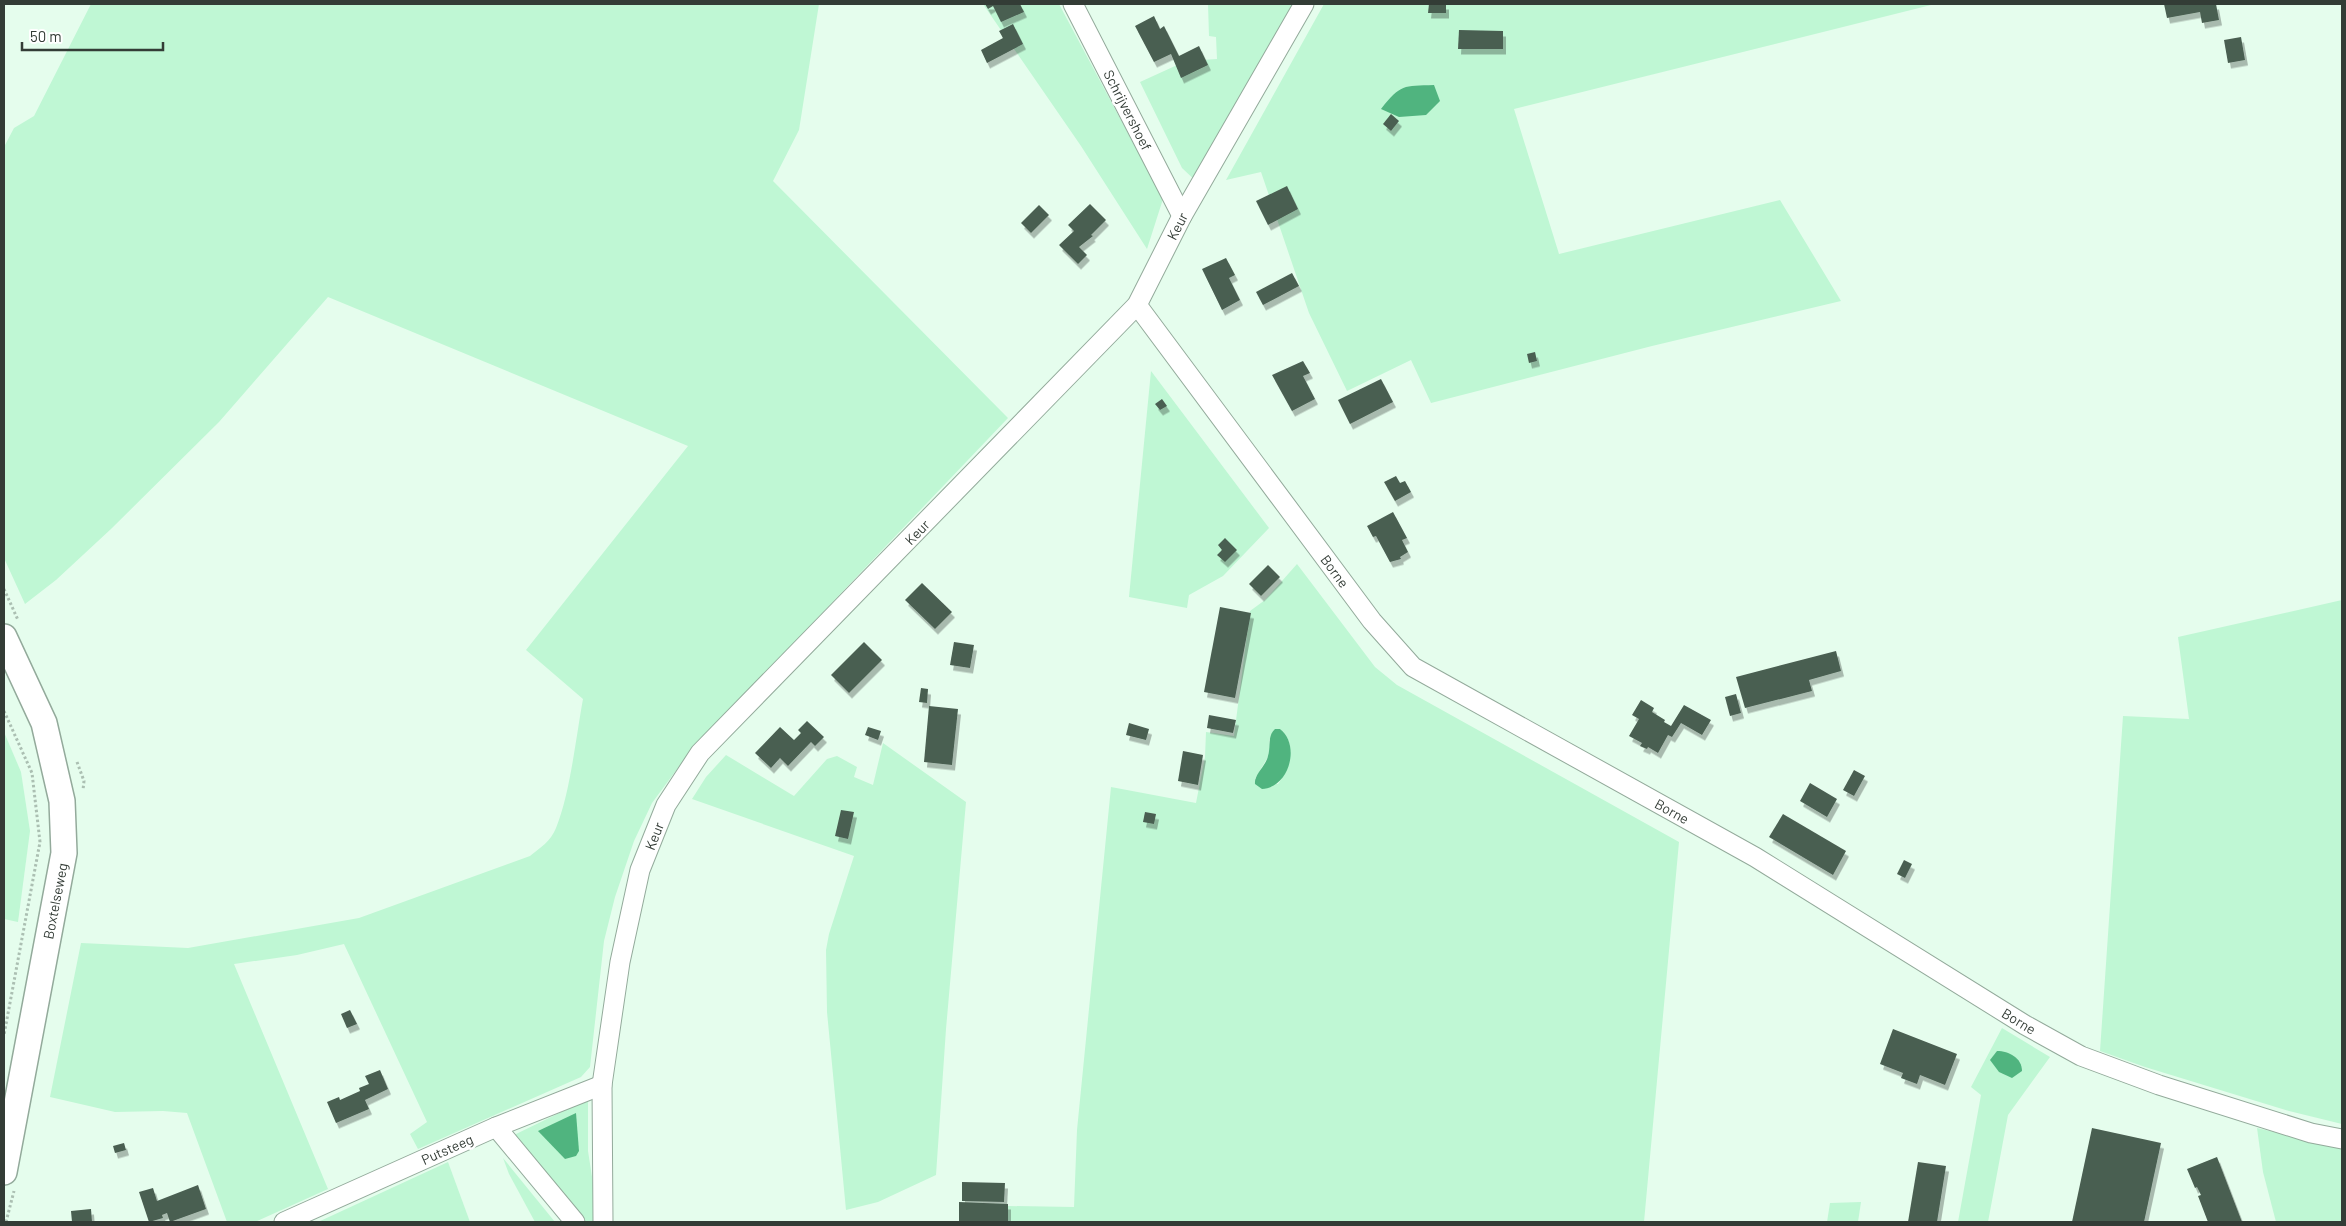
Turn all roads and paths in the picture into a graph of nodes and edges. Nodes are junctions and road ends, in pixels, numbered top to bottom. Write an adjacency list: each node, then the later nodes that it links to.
1 (1073, 4): 3 (street, Schrijvershoef)
2 (1304, 4): 3 (street, Keur)
3 (1182, 216): 4 (street, Keur)
4 (1137, 305): 8 (street, Keur); 10 (street, Borne)
5 (4, 637): 11 (main road, Boxtelseweg)
6 (4, 711): 7 (path, Boxtelseweg)
7 (4, 1035)
8 (602, 1086): 9 (street); 14 (street, Keur)
9 (496, 1127): 12 (street, Putsteeg); 13 (street)
10 (2342, 1139)
11 (4, 1172)
12 (284, 1222)
13 (575, 1222)
14 (603, 1222)

